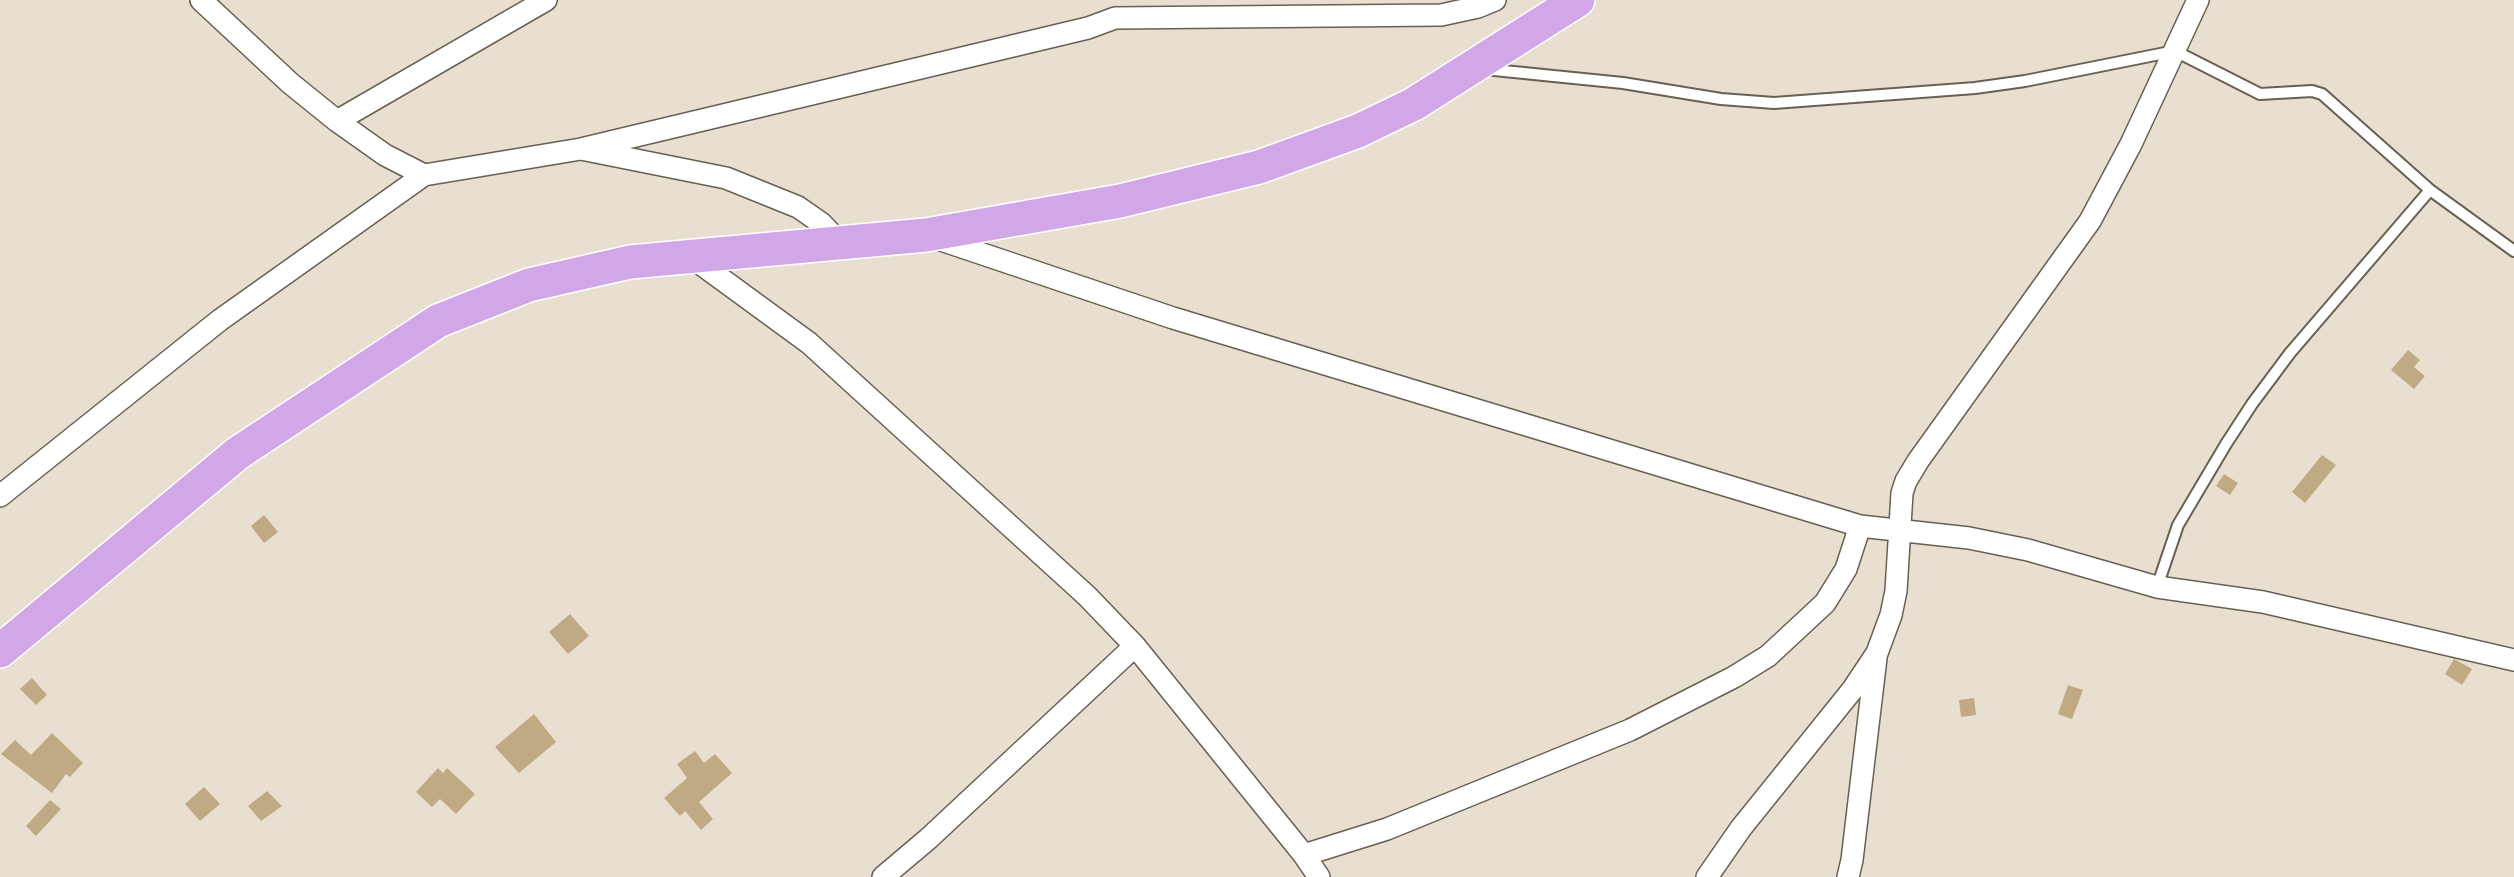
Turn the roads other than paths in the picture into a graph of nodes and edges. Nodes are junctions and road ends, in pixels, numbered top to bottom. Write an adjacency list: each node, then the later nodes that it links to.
1 (201, 0): 10 (street)
2 (546, 0): 10 (street)
3 (1127, 0): 7 (street)
4 (1495, 0): 7 (street)
5 (1578, 0): 9 (main road)
6 (2198, 0): 8 (street)
7 (1115, 18): 11 (street)
8 (2175, 51): 9 (lane); 13 (lane); 20 (street)
9 (1474, 68): 14 (main road)
10 (337, 121): 12 (street)
11 (581, 149): 12 (street); 15 (street)
12 (424, 175): 18 (street)
13 (2430, 190): 16 (lane); 21 (lane)
14 (926, 235): 15 (main road); 19 (street)
15 (840, 243): 17 (main road)
16 (2514, 251)
17 (690, 256): 22 (street); 23 (main road)
18 (0, 496)
19 (1860, 526): 20 (street); 26 (street)
20 (1901, 531): 21 (street); 24 (street)
21 (2157, 586): 25 (street)
22 (1135, 646): 26 (street); 27 (street)
23 (0, 651)
24 (1876, 653): 29 (street); 30 (street)
25 (2514, 660)
26 (1304, 855): 28 (street)
27 (884, 877)
28 (1319, 877)
29 (1707, 877)
30 (1848, 877)

